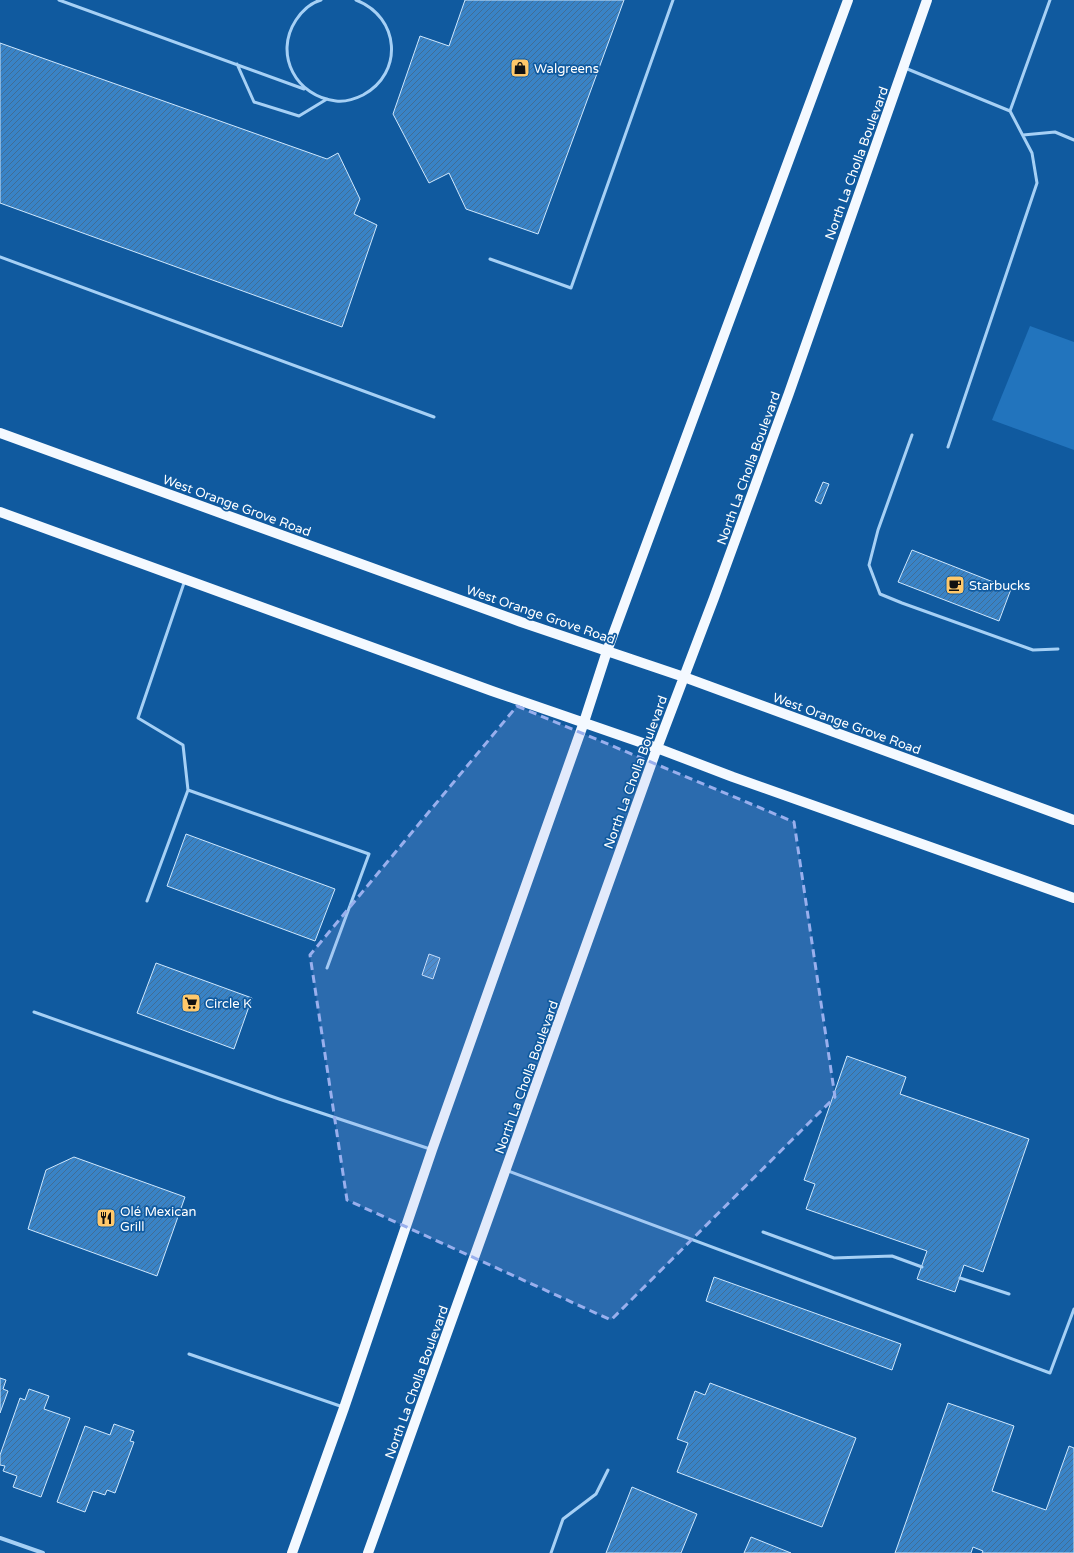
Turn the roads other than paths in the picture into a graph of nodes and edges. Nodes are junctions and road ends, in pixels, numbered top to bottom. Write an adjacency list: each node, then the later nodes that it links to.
1 (59, 0): 9 (lane)
2 (321, 0): 8 (lane)
3 (356, 0): 12 (lane)
4 (673, 0): 17 (lane)
5 (848, 0): 25 (main road)
6 (927, 0): 10 (main road, North La Cholla Boulevard)
7 (1050, 0): 13 (lane)
8 (316, 1): 11 (lane)
9 (237, 64): 11 (lane); 12 (lane)
10 (904, 67): 13 (lane); 26 (main road, North La Cholla Boulevard)
11 (306, 89): 12 (lane)
12 (327, 99)
13 (1010, 111): 14 (lane)
14 (1023, 135): 15 (lane); 21 (lane)
15 (1074, 140)
16 (0, 257): 18 (lane)
17 (490, 259)
18 (434, 417)
19 (0, 433): 25 (main road, West Orange Grove Road)
20 (912, 435): 24 (lane)
21 (948, 447)
22 (0, 512): 23 (main road)
23 (185, 580): 27 (main road); 29 (lane)
24 (1058, 649)
25 (607, 651): 26 (main road, West Orange Grove Road); 27 (main road)
26 (684, 677): 28 (main road, North La Cholla Boulevard); 30 (main road, West Orange Grove Road)
27 (584, 722): 28 (main road); 35 (main road)
28 (657, 748): 31 (main road); 36 (main road, North La Cholla Boulevard)
29 (188, 790): 32 (lane); 33 (lane)
30 (1074, 820)
31 (1074, 898)
32 (147, 901)
33 (327, 968)
34 (34, 1012): 35 (lane)
35 (432, 1150): 43 (main road)
36 (506, 1171): 41 (lane); 48 (main road, North La Cholla Boulevard)
37 (763, 1232): 38 (lane)
38 (922, 1267)
39 (960, 1278): 40 (lane)
40 (1008, 1294)
41 (1074, 1309)
42 (189, 1354): 43 (lane)
43 (344, 1408): 47 (main road)
44 (608, 1470): 49 (lane)
45 (0, 1538): 46 (street)
46 (43, 1553)
47 (292, 1553)
48 (368, 1553)
49 (551, 1553)

